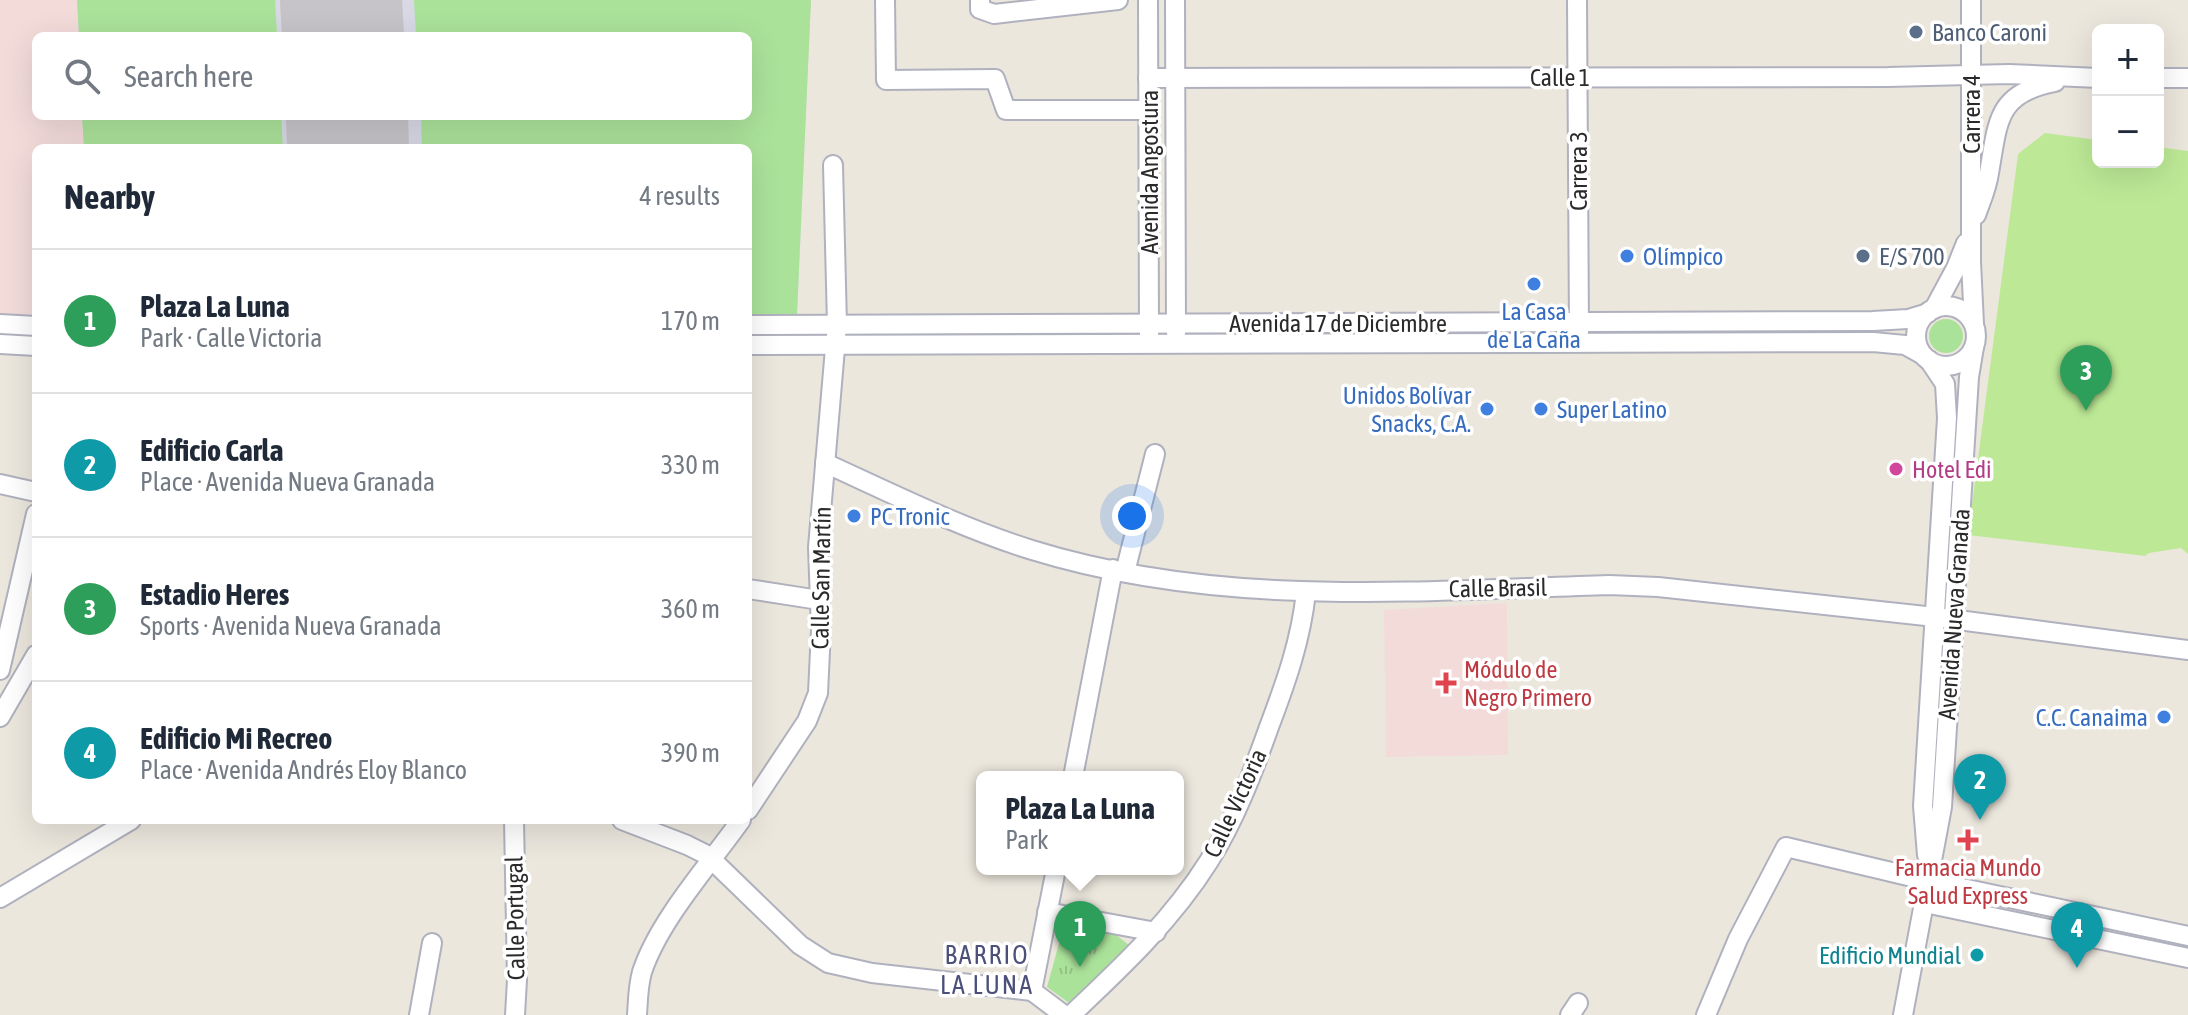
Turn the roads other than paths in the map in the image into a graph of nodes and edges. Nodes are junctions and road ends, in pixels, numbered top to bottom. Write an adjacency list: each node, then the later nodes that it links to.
1 (885, 0): 16 (street)
2 (980, 0): 3 (street)
3 (1118, 0)
4 (1148, 0): 11 (street, Avenida Angostura)
5 (1175, 0): 12 (street, Avenida Angostura)
6 (1577, 0): 9 (street, Carrera 3)
7 (1971, 0): 8 (street, Carrera 4)
8 (1972, 76): 9 (street, Calle 1); 10 (street, Calle 1); 18 (street, Carrera 4)
9 (1577, 77): 12 (street, Calle 1); 20 (street, Carrera 3)
10 (2077, 77): 13 (street); 18 (street)
11 (1148, 78): 12 (street, Calle 1); 16 (street, Avenida Angostura)
12 (1175, 78): 23 (street, Avenida Angostura)
13 (2092, 78)
14 (2164, 78): 15 (street)
15 (2188, 78)
16 (1148, 110): 22 (street, Avenida Angostura)
17 (833, 165): 26 (street, Calle San Martín)
18 (1971, 228): 19 (street, Carrera 4); 24 (street, Carrera 4)
19 (1931, 311): 20 (street, Avenida 17 de Diciembre); 24 (street); 36 (street)
20 (1579, 322): 23 (street, Avenida 17 de Diciembre); 28 (street, Carrera 3)
21 (0, 324): 27 (street)
22 (1149, 324): 23 (street, Avenida 17 de Diciembre); 26 (street, Avenida 17 de Diciembre); 30 (street, Avenida Angostura)
23 (1176, 324): 31 (street, Avenida Angostura)
24 (1974, 324): 35 (street)
25 (752, 325): 26 (street, Avenida 17 de Diciembre)
26 (837, 325): 33 (street, Calle San Martín)
27 (32, 326)
28 (1579, 343): 31 (street, Avenida 17 de Diciembre); 36 (street, Avenida 17 de Diciembre)
29 (0, 344): 34 (street)
30 (1149, 344): 31 (street, Avenida 17 de Diciembre); 33 (street, Avenida 17 de Diciembre)
31 (1176, 344)
32 (752, 345): 33 (street, Avenida 17 de Diciembre)
33 (836, 345): 38 (street, Calle San Martín)
34 (32, 346)
35 (1974, 347): 36 (street); 46 (street, Avenida Nueva Granada)
36 (1926, 357): 46 (street, Avenida Nueva Granada)
37 (1155, 454): 42 (street)
38 (825, 463): 42 (street, Calle Brasil); 45 (street, Calle San Martín)
39 (0, 484): 40 (street)
40 (32, 491)
41 (32, 529): 47 (street)
42 (1119, 570): 44 (street, Calle Brasil); 52 (street)
43 (752, 590): 45 (street)
44 (1306, 592): 46 (street, Calle Brasil); 64 (street, Calle Victoria)
45 (819, 600): 53 (street, Calle San Martín)
46 (1944, 619): 48 (street, Calle Brasil); 60 (street, Avenida Nueva Granada)
47 (4, 637): 50 (street)
48 (2188, 650)
49 (32, 662): 51 (street)
50 (0, 670)
51 (0, 717)
52 (1074, 771)
53 (752, 804)
54 (124, 824): 61 (street)
55 (514, 824): 70 (street, Calle Portugal)
56 (632, 824): 58 (street)
57 (738, 824): 58 (street)
58 (712, 860): 68 (street); 71 (street)
59 (1055, 875): 63 (street)
60 (1929, 881): 62 (street, Avenida Nueva Granada); 65 (street); 74 (street)
61 (0, 898)
62 (1925, 903): 67 (street); 75 (street, Avenida Nueva Granada)
63 (1047, 912): 64 (street); 68 (street)
64 (1156, 932): 73 (street, Calle Victoria)
65 (2188, 936)
66 (432, 943): 69 (street)
67 (2188, 958)
68 (1032, 991): 72 (street)
69 (419, 1015)
70 (515, 1015)
71 (637, 1015)
72 (1064, 1015)
73 (1071, 1015)
74 (1706, 1015)
75 (1903, 1015)

